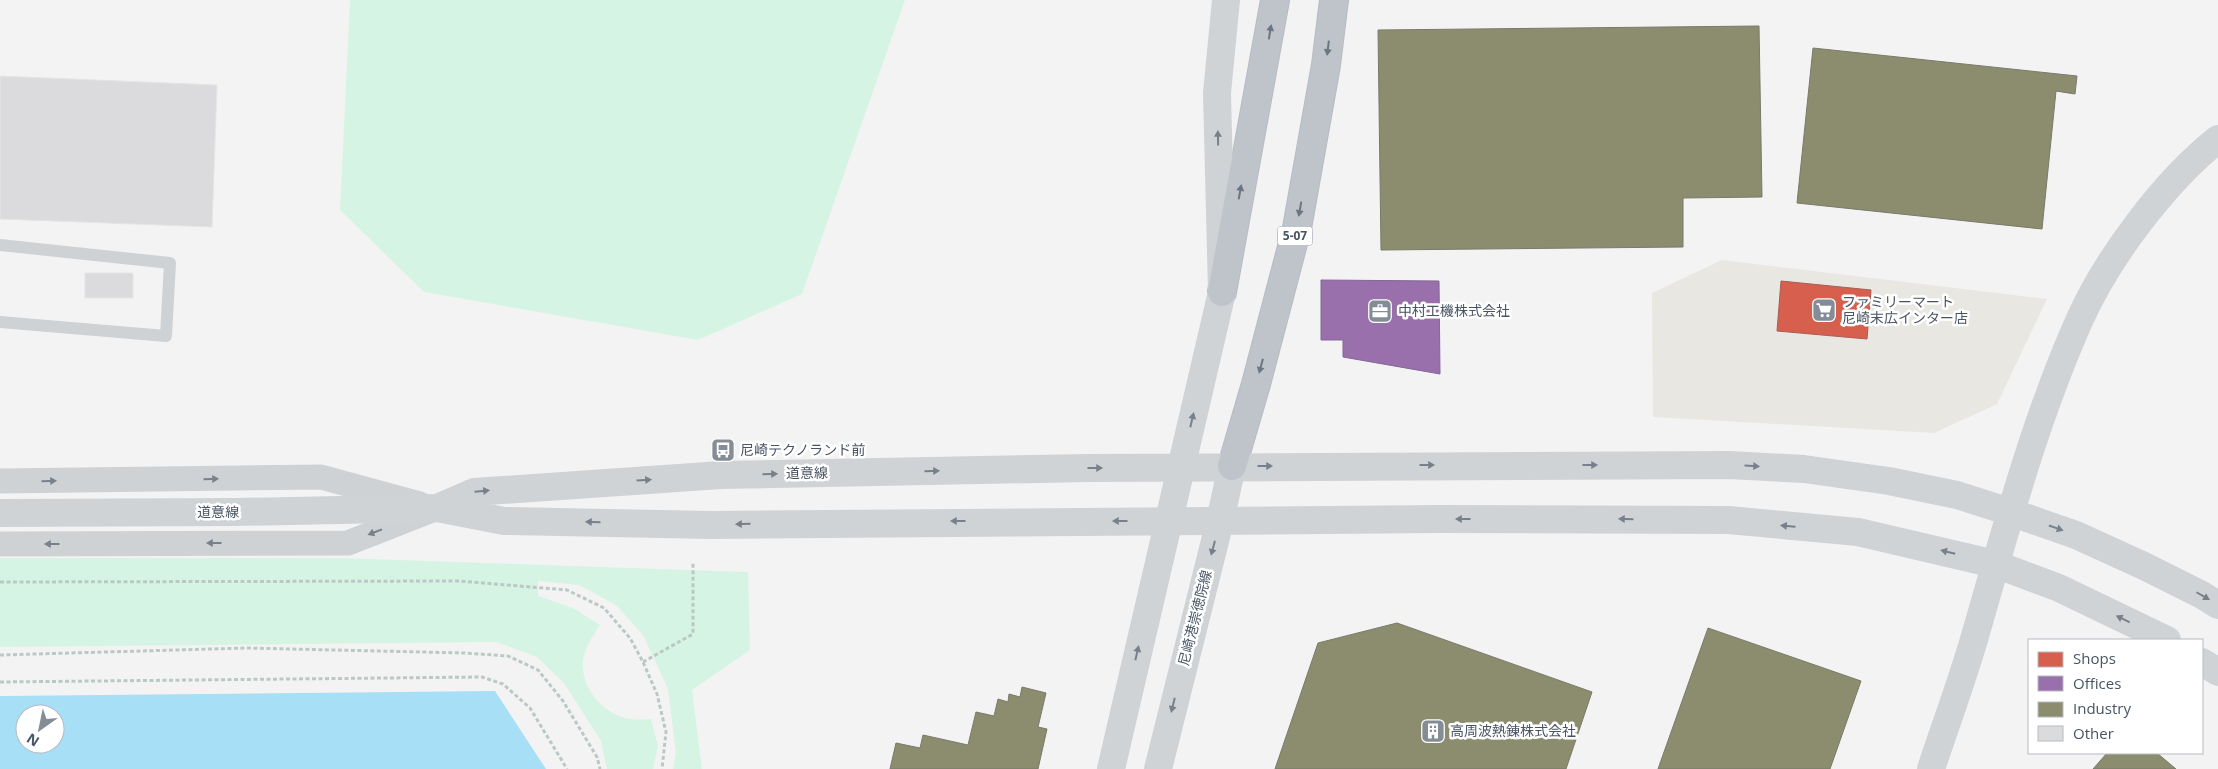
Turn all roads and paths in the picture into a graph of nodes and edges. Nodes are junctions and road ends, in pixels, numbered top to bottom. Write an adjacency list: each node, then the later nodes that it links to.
1 (1226, 0): 6 (street, one-way to 1)
2 (1275, 0): 6 (highway, one-way to 2)
3 (1334, 0): 8 (highway, 5-07, one-way to 8)
4 (2218, 138): 12 (street)
5 (0, 245): 7 (lane)
6 (1222, 292): 9 (street, one-way to 6)
7 (0, 322)
8 (1232, 466): 9 (street, 道意線); 12 (street, 道意線, one-way to 12); 15 (street, 尼崎港崇徳院線)
9 (1181, 468): 11 (street, 道意線, one-way to 9); 14 (street)
10 (0, 481): 11 (street, one-way to 11)
11 (437, 508): 13 (street, 道意線); 14 (street, 道意線, one-way to 11); 16 (street, one-way to 16)
12 (2010, 512): 18 (street); 20 (street, 道意線, one-way to 20)
13 (0, 513)
14 (1169, 520): 15 (street, 道意線); 30 (street, one-way to 14)
15 (1220, 521): 18 (street, 道意線, one-way to 15); 31 (street, 尼崎港崇徳院線, one-way to 31)
16 (0, 544)
17 (693, 563): 23 (path)
18 (1995, 564): 21 (street, 道意線, one-way to 18); 32 (street)
19 (0, 582): 23 (path)
20 (2218, 605)
21 (2165, 639)
22 (0, 655): 28 (path)
23 (643, 662): 29 (path)
24 (2203, 663): 25 (street)
25 (2218, 672)
26 (0, 682): 27 (path)
27 (567, 769)
28 (600, 769)
29 (662, 769)
30 (1111, 769)
31 (1158, 769)
32 (1931, 769)

